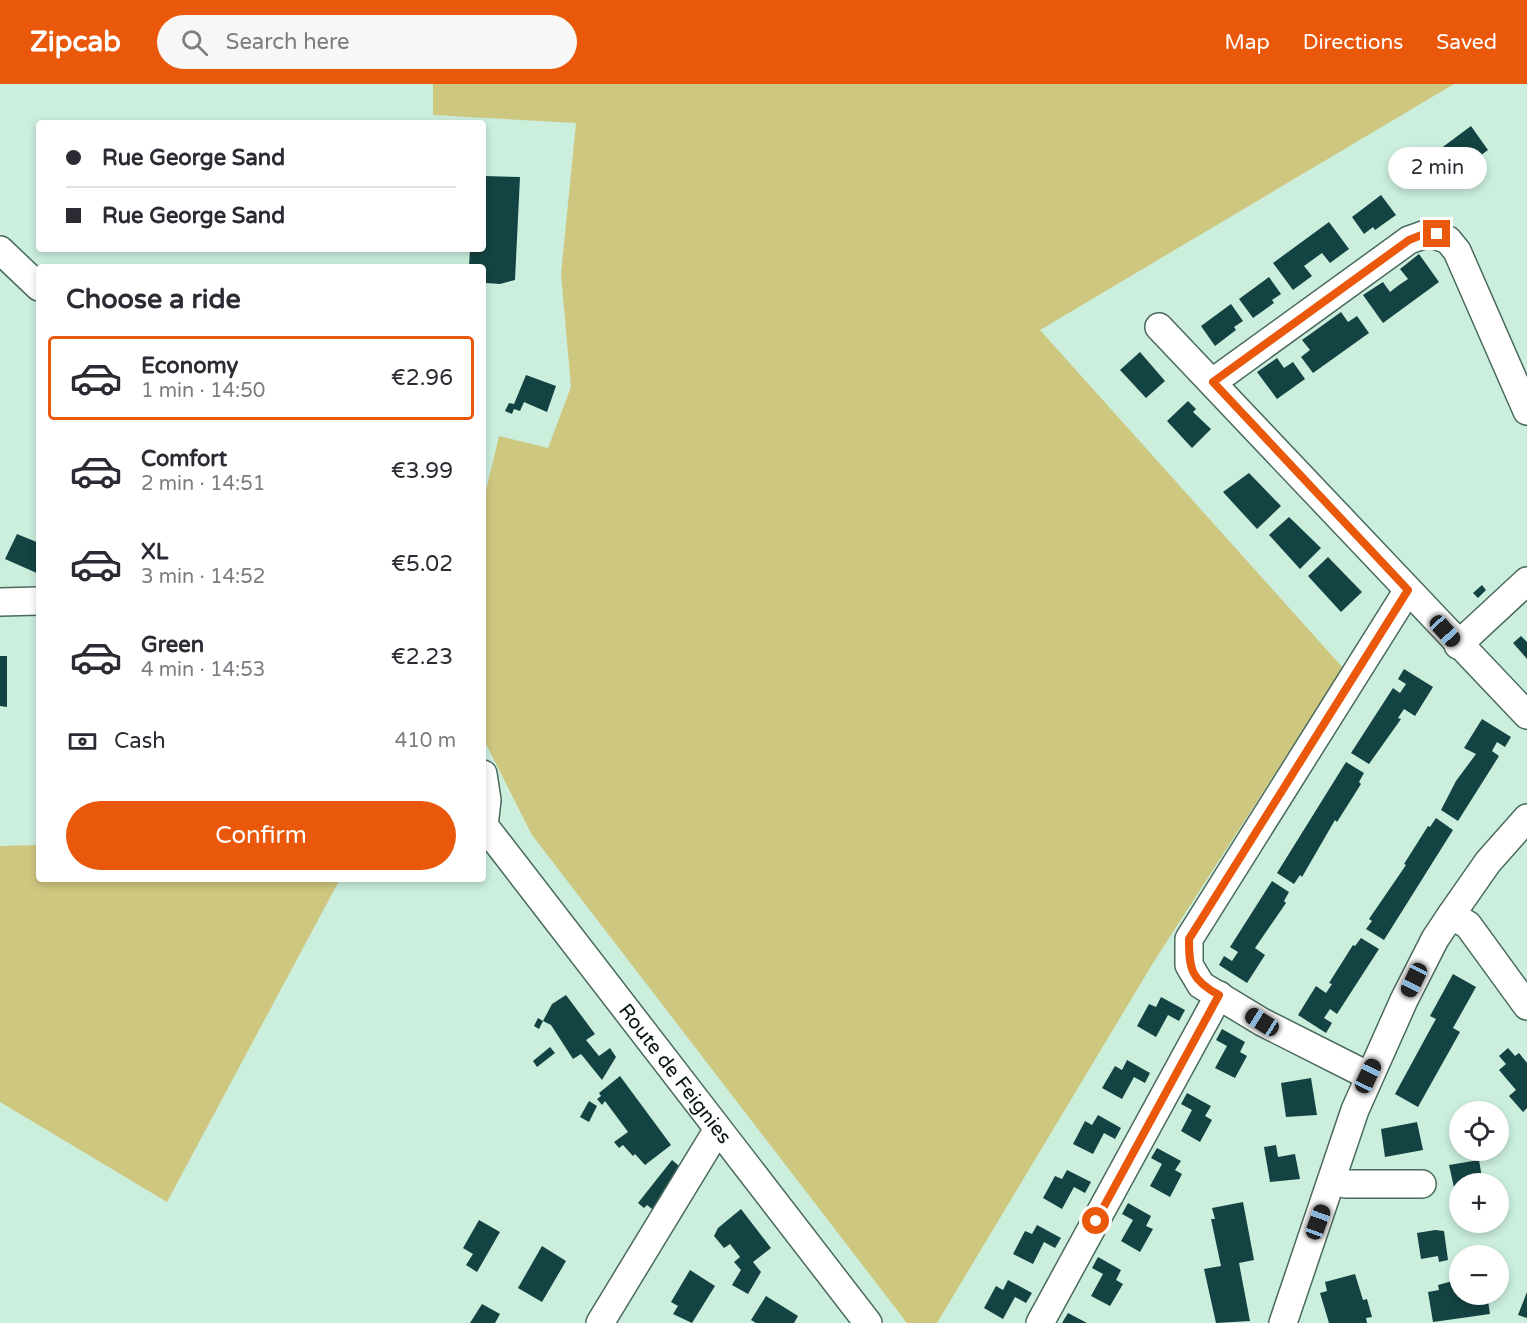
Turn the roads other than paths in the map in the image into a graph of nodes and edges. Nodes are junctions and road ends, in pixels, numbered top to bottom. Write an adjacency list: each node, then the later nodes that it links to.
1 (0, 250): 2 (street)
2 (36, 284)
3 (1159, 327): 4 (street)
4 (1213, 382): 5 (street); 7 (street)
5 (1527, 411)
6 (1527, 581): 10 (street)
7 (1408, 590): 10 (street); 15 (street)
8 (36, 601): 9 (street)
9 (0, 602)
10 (1458, 645): 11 (street)
11 (1527, 715)
12 (1527, 818): 14 (street)
13 (486, 828): 18 (street, Route de Feignies)
14 (1451, 915): 16 (street); 17 (street)
15 (1219, 995): 17 (street); 23 (street)
16 (1527, 1006)
17 (1368, 1076): 19 (street)
18 (718, 1129): 21 (street); 22 (street, Route de Feignies)
19 (1333, 1179): 20 (street); 24 (street)
20 (1422, 1185)
21 (600, 1323)
22 (868, 1323)
23 (1040, 1323)
24 (1283, 1323)

